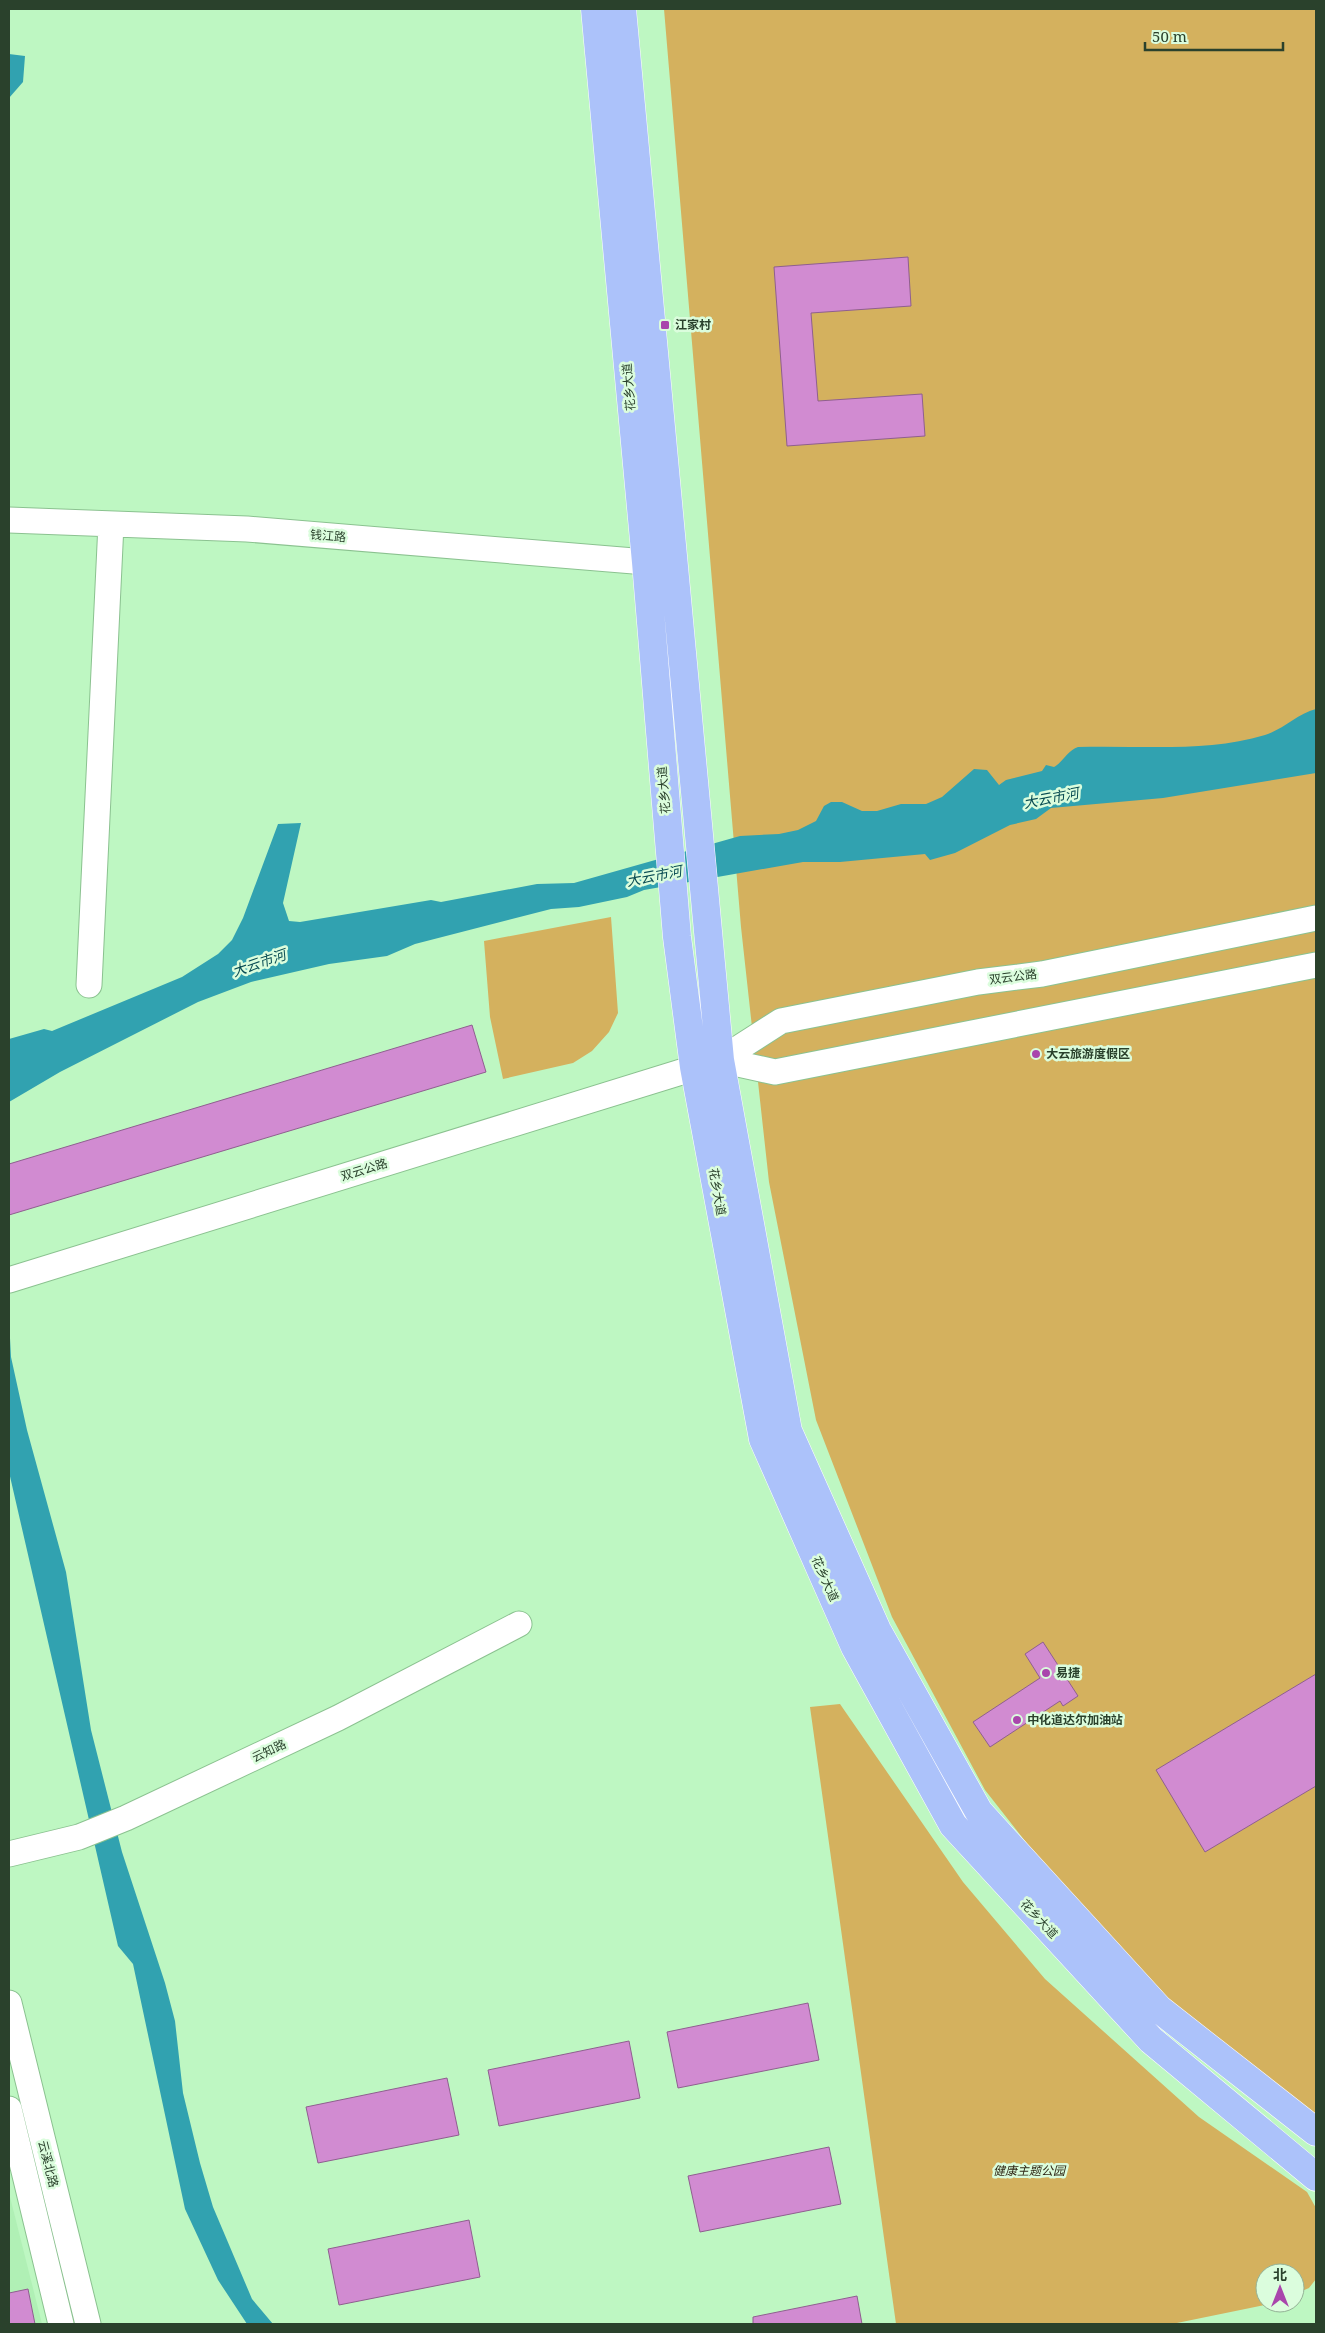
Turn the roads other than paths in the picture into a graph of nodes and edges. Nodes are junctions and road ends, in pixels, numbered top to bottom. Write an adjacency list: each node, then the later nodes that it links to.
1 (595, 9): 5 (main road, 花乡大道)
2 (622, 9): 9 (main road, 花乡大道)
3 (9, 520): 4 (street, 钱江路)
4 (112, 524): 5 (street, 钱江路); 8 (street)
5 (646, 562): 9 (main road, 花乡大道)
6 (1316, 918): 9 (street, 双云公路)
7 (1316, 965): 9 (street, 双云公路)
8 (89, 986)
9 (707, 1063): 10 (street, 双云公路); 15 (main road, 花乡大道); 16 (main road, 花乡大道)
10 (12, 1279)
11 (520, 1624): 12 (street, 云知路)
12 (9, 1854)
13 (9, 2003): 18 (street, 云溪北路)
14 (9, 2109): 17 (street, 云溪北路)
15 (1316, 2132)
16 (1316, 2177)
17 (61, 2324)
18 (88, 2324)

